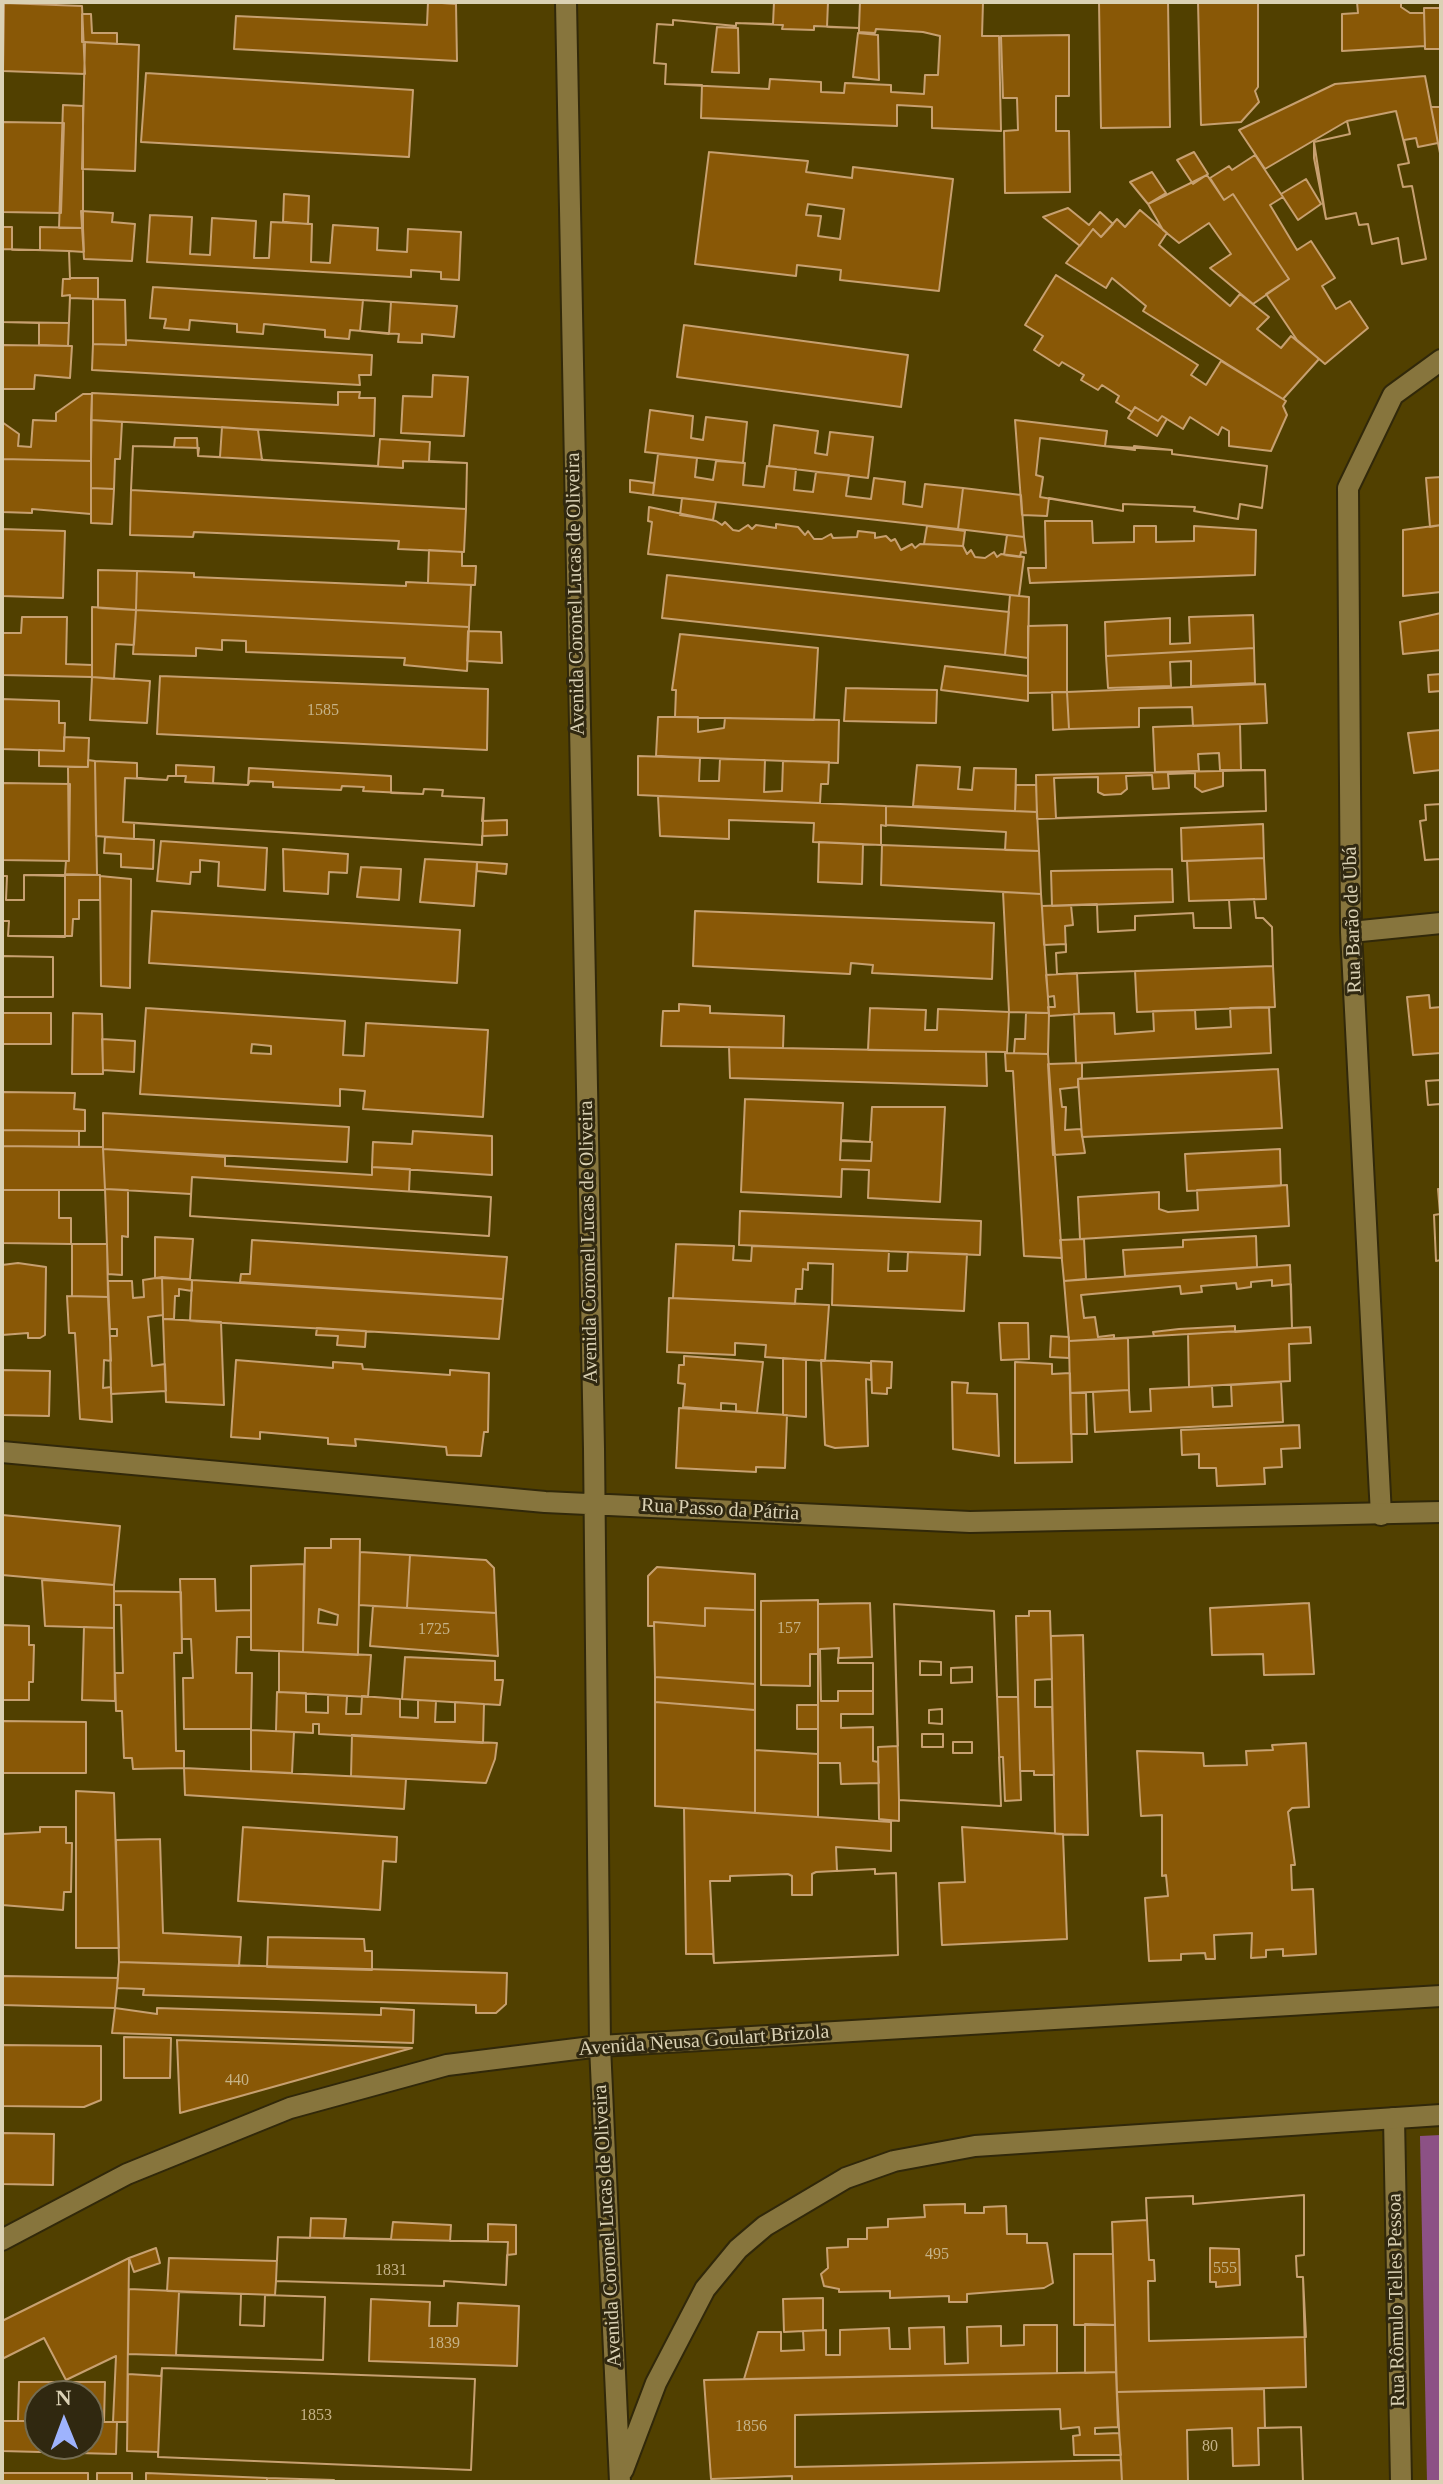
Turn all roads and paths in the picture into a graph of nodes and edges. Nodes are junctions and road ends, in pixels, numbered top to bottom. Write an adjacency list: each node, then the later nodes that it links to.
1 (566, 2): 6 (street, Avenida Coronel Lucas de Oliveira)
2 (1441, 360): 4 (street, Rua Barão de Ubá)
3 (1441, 923): 4 (street)
4 (1351, 932): 8 (street, Rua Barão de Ubá)
5 (2, 1452): 6 (street, Rua Passo da Pátria)
6 (594, 1505): 8 (street, Rua Passo da Pátria); 10 (street, Avenida Coronel Lucas de Oliveira)
7 (1441, 1512): 8 (street, Rua Passo da Pátria)
8 (1381, 1515)
9 (1441, 1996): 10 (street, Avenida Neusa Goulart Brizola)
10 (600, 2046): 13 (street, Avenida Neusa Goulart Brizola); 14 (street, Avenida Coronel Lucas de Oliveira)
11 (1441, 2115): 12 (street)
12 (1394, 2118): 14 (street); 15 (street, Rua Rômulo Telles Pessoa)
13 (2, 2240)
14 (620, 2480)
15 (1401, 2482)

